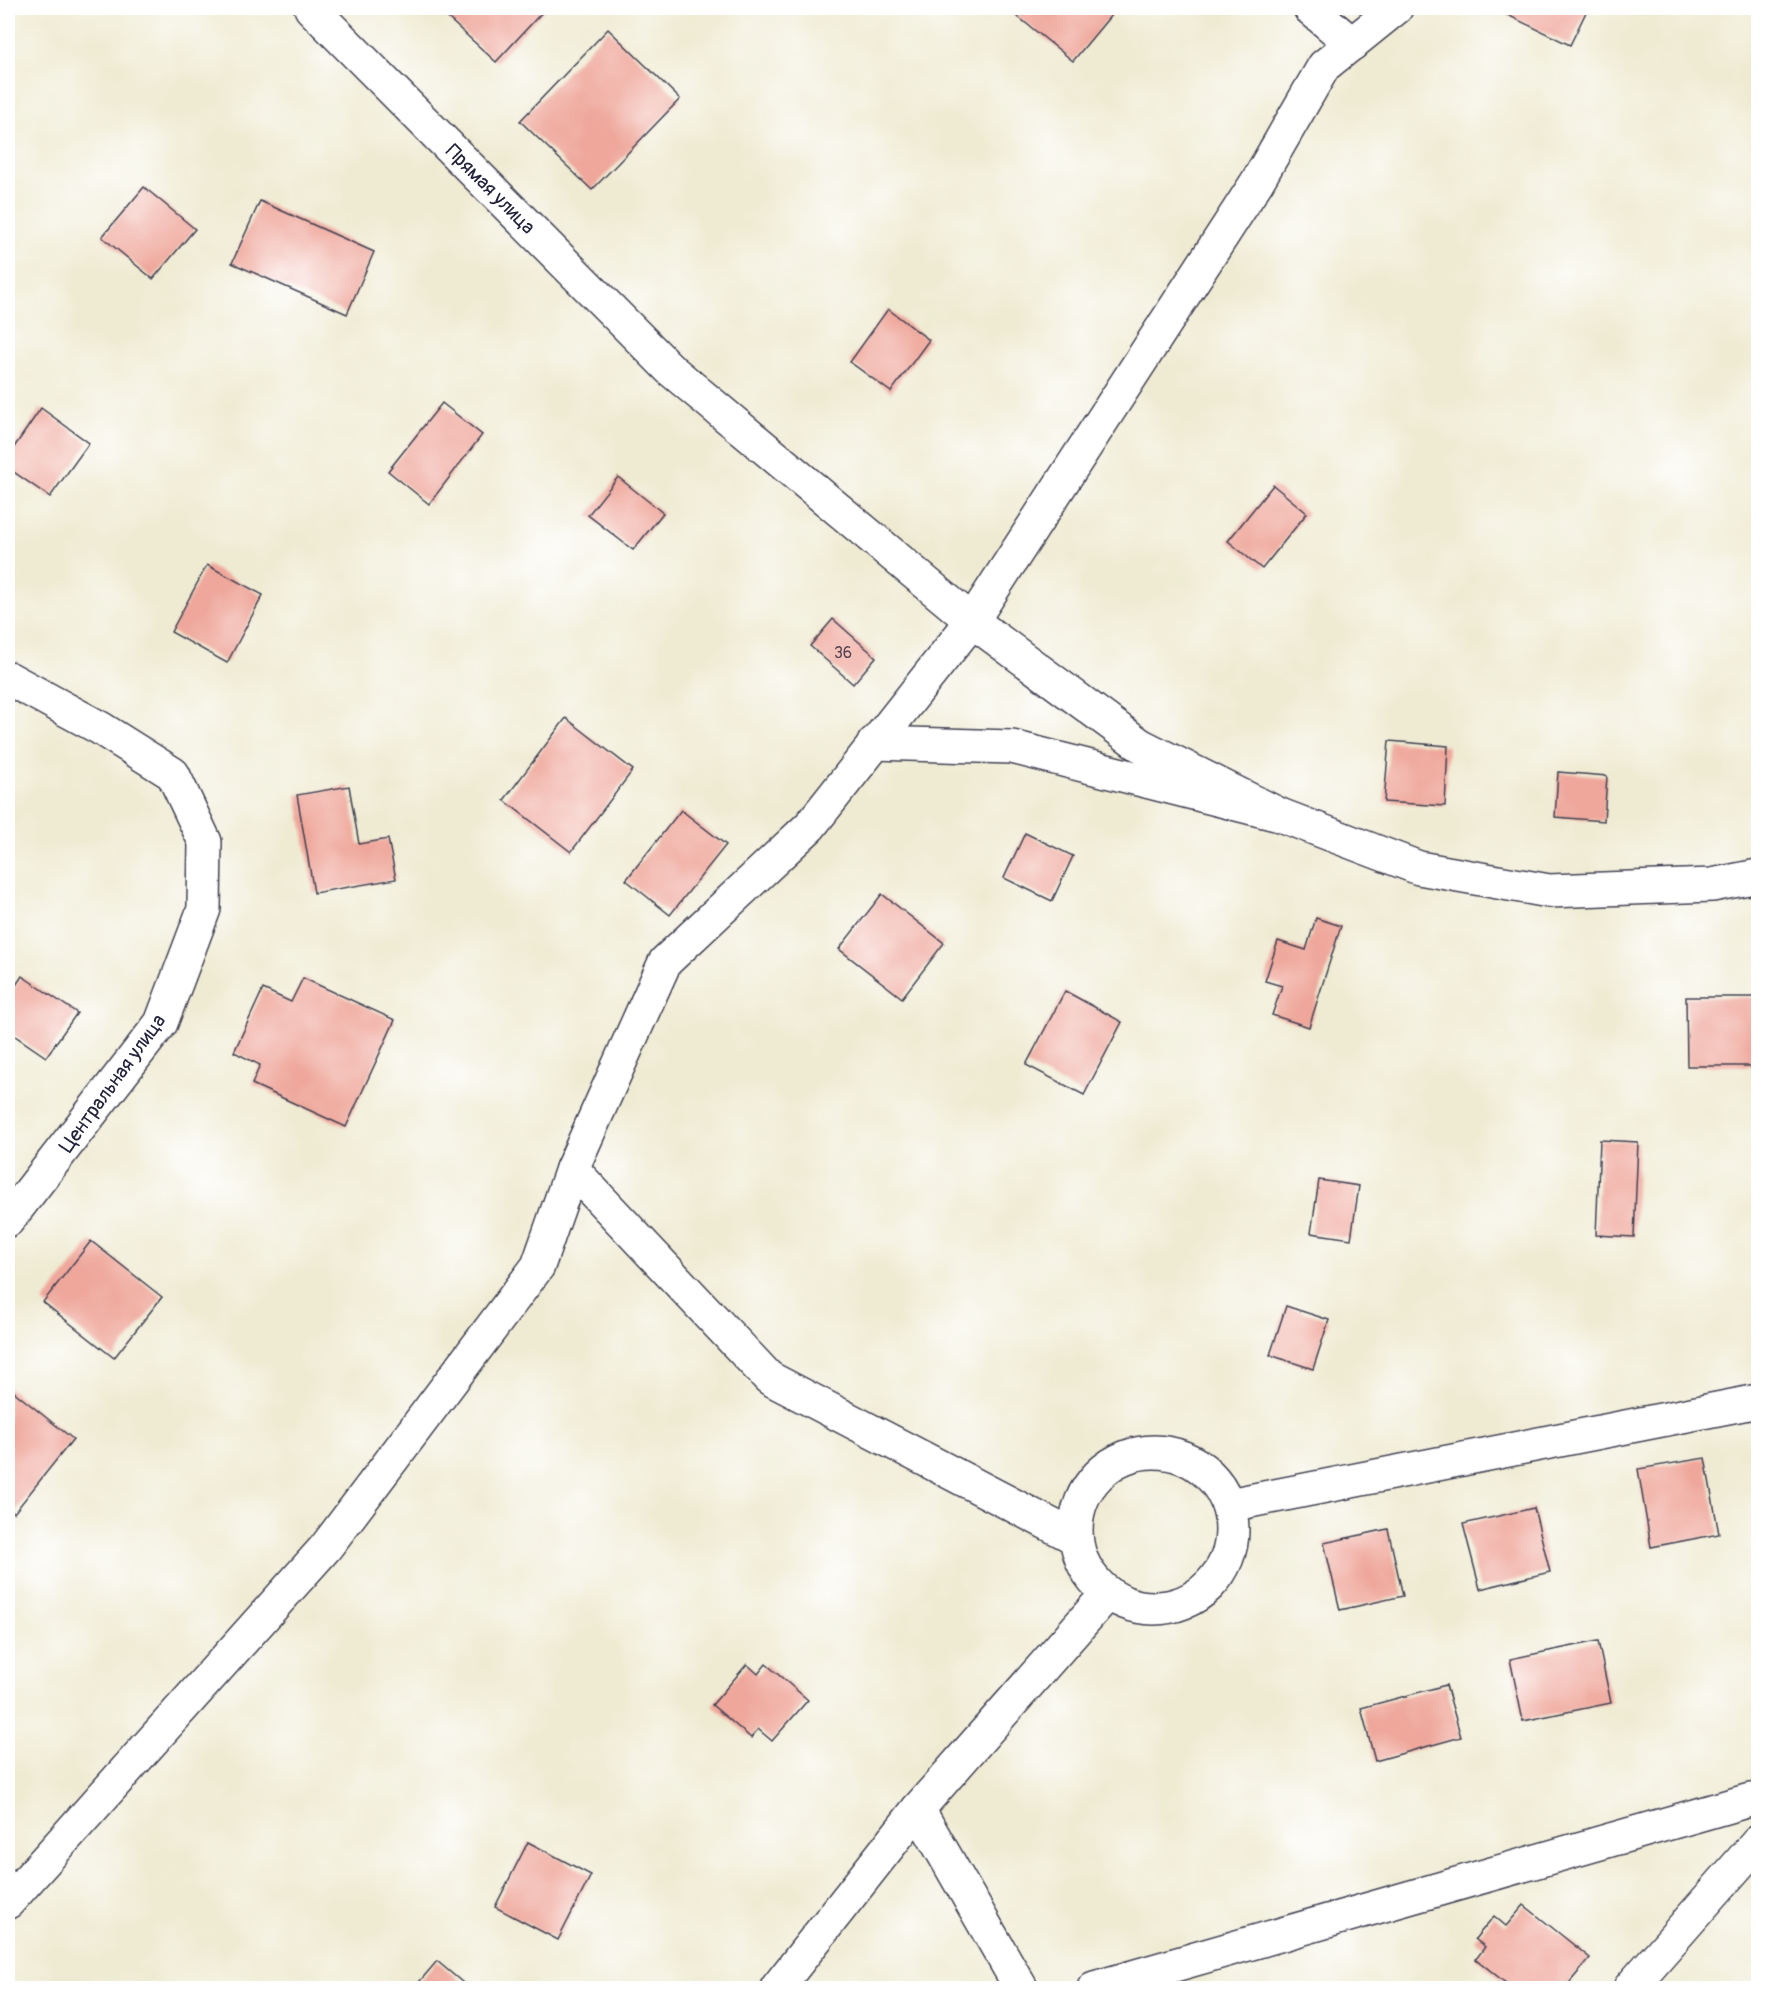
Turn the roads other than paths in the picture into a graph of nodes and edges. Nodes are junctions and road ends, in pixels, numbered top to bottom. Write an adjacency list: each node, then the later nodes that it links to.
1 (310, 8): 5 (street, Прямая улица)
2 (1310, 8): 4 (street)
3 (1396, 8): 4 (street)
4 (1352, 44): 5 (street)
5 (972, 621): 7 (street); 8 (street, Прямая улица)
6 (8, 678): 11 (street, Центральная улица)
7 (874, 743): 8 (street); 10 (street)
8 (1280, 815): 9 (street)
9 (1758, 876)
10 (572, 1169): 14 (street); 19 (street)
11 (8, 1220)
12 (1758, 1401): 13 (street)
13 (1229, 1505): 14 (street); 15 (street)
14 (1076, 1538): 15 (street)
15 (1108, 1593): 17 (street)
16 (1758, 1799): 22 (street)
17 (918, 1809): 20 (street); 21 (street)
18 (1758, 1842): 23 (street)
19 (8, 1902)
20 (777, 1989)
21 (1021, 1989)
22 (1094, 1989)
23 (1630, 1989)

